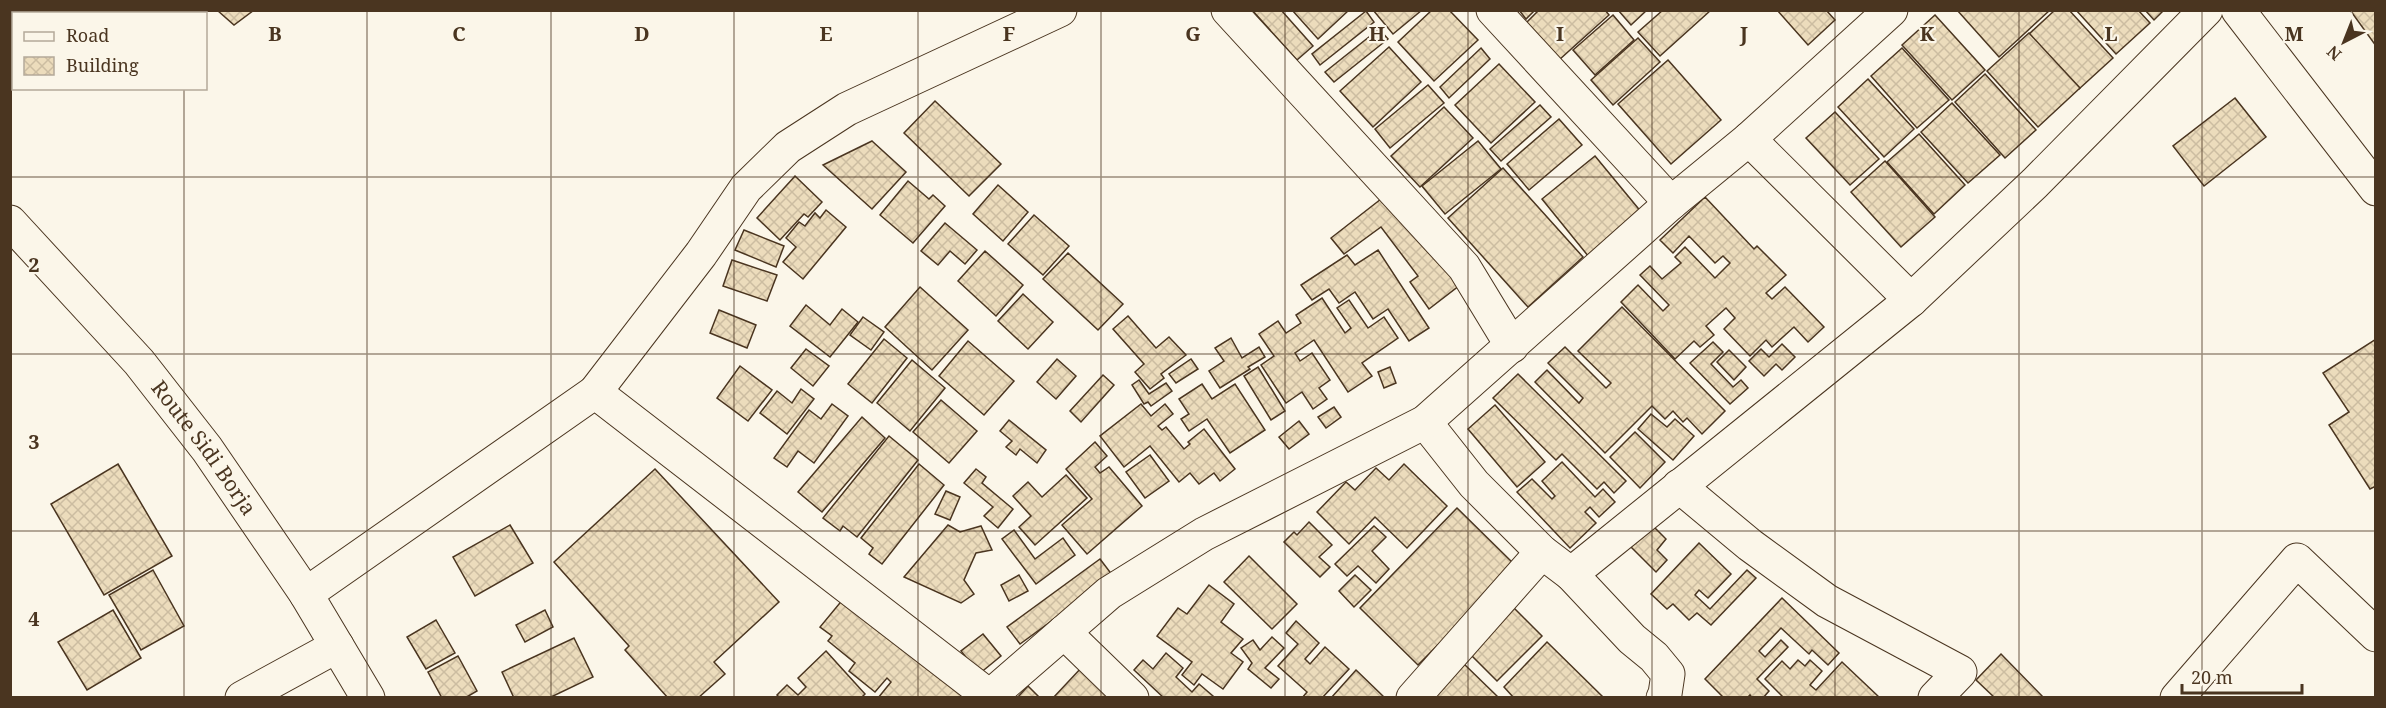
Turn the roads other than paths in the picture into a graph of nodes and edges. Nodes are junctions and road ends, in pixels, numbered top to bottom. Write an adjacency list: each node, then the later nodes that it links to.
1 (1060, 10): 13 (street)
2 (1228, 10): 12 (street)
3 (1493, 10): 9 (street)
4 (1891, 10): 7 (street)
5 (2206, 10): 11 (street)
6 (2238, 10): 8 (street)
7 (1749, 138): 9 (street); 11 (street)
8 (2376, 189)
9 (1671, 203): 12 (street)
10 (10, 222): 18 (street, Route Sidi Borja)
11 (1911, 300): 15 (street)
12 (1512, 346): 14 (street)
13 (595, 392): 18 (street); 22 (street)
14 (1425, 422): 16 (street); 19 (street)
15 (1679, 486): 17 (street); 28 (street)
16 (1542, 552): 17 (street); 26 (street)
17 (1571, 574): 27 (street)
18 (306, 594): 21 (street, Route Sidi Borja)
19 (1064, 632): 22 (street); 25 (street)
20 (2376, 636): 29 (street)
21 (337, 646): 23 (street); 24 (street, Route Sidi Borja)
22 (988, 697)
23 (242, 698)
24 (368, 698)
25 (1132, 698)
26 (1413, 698)
27 (1662, 698)
28 (1935, 698)
29 (2178, 698)

